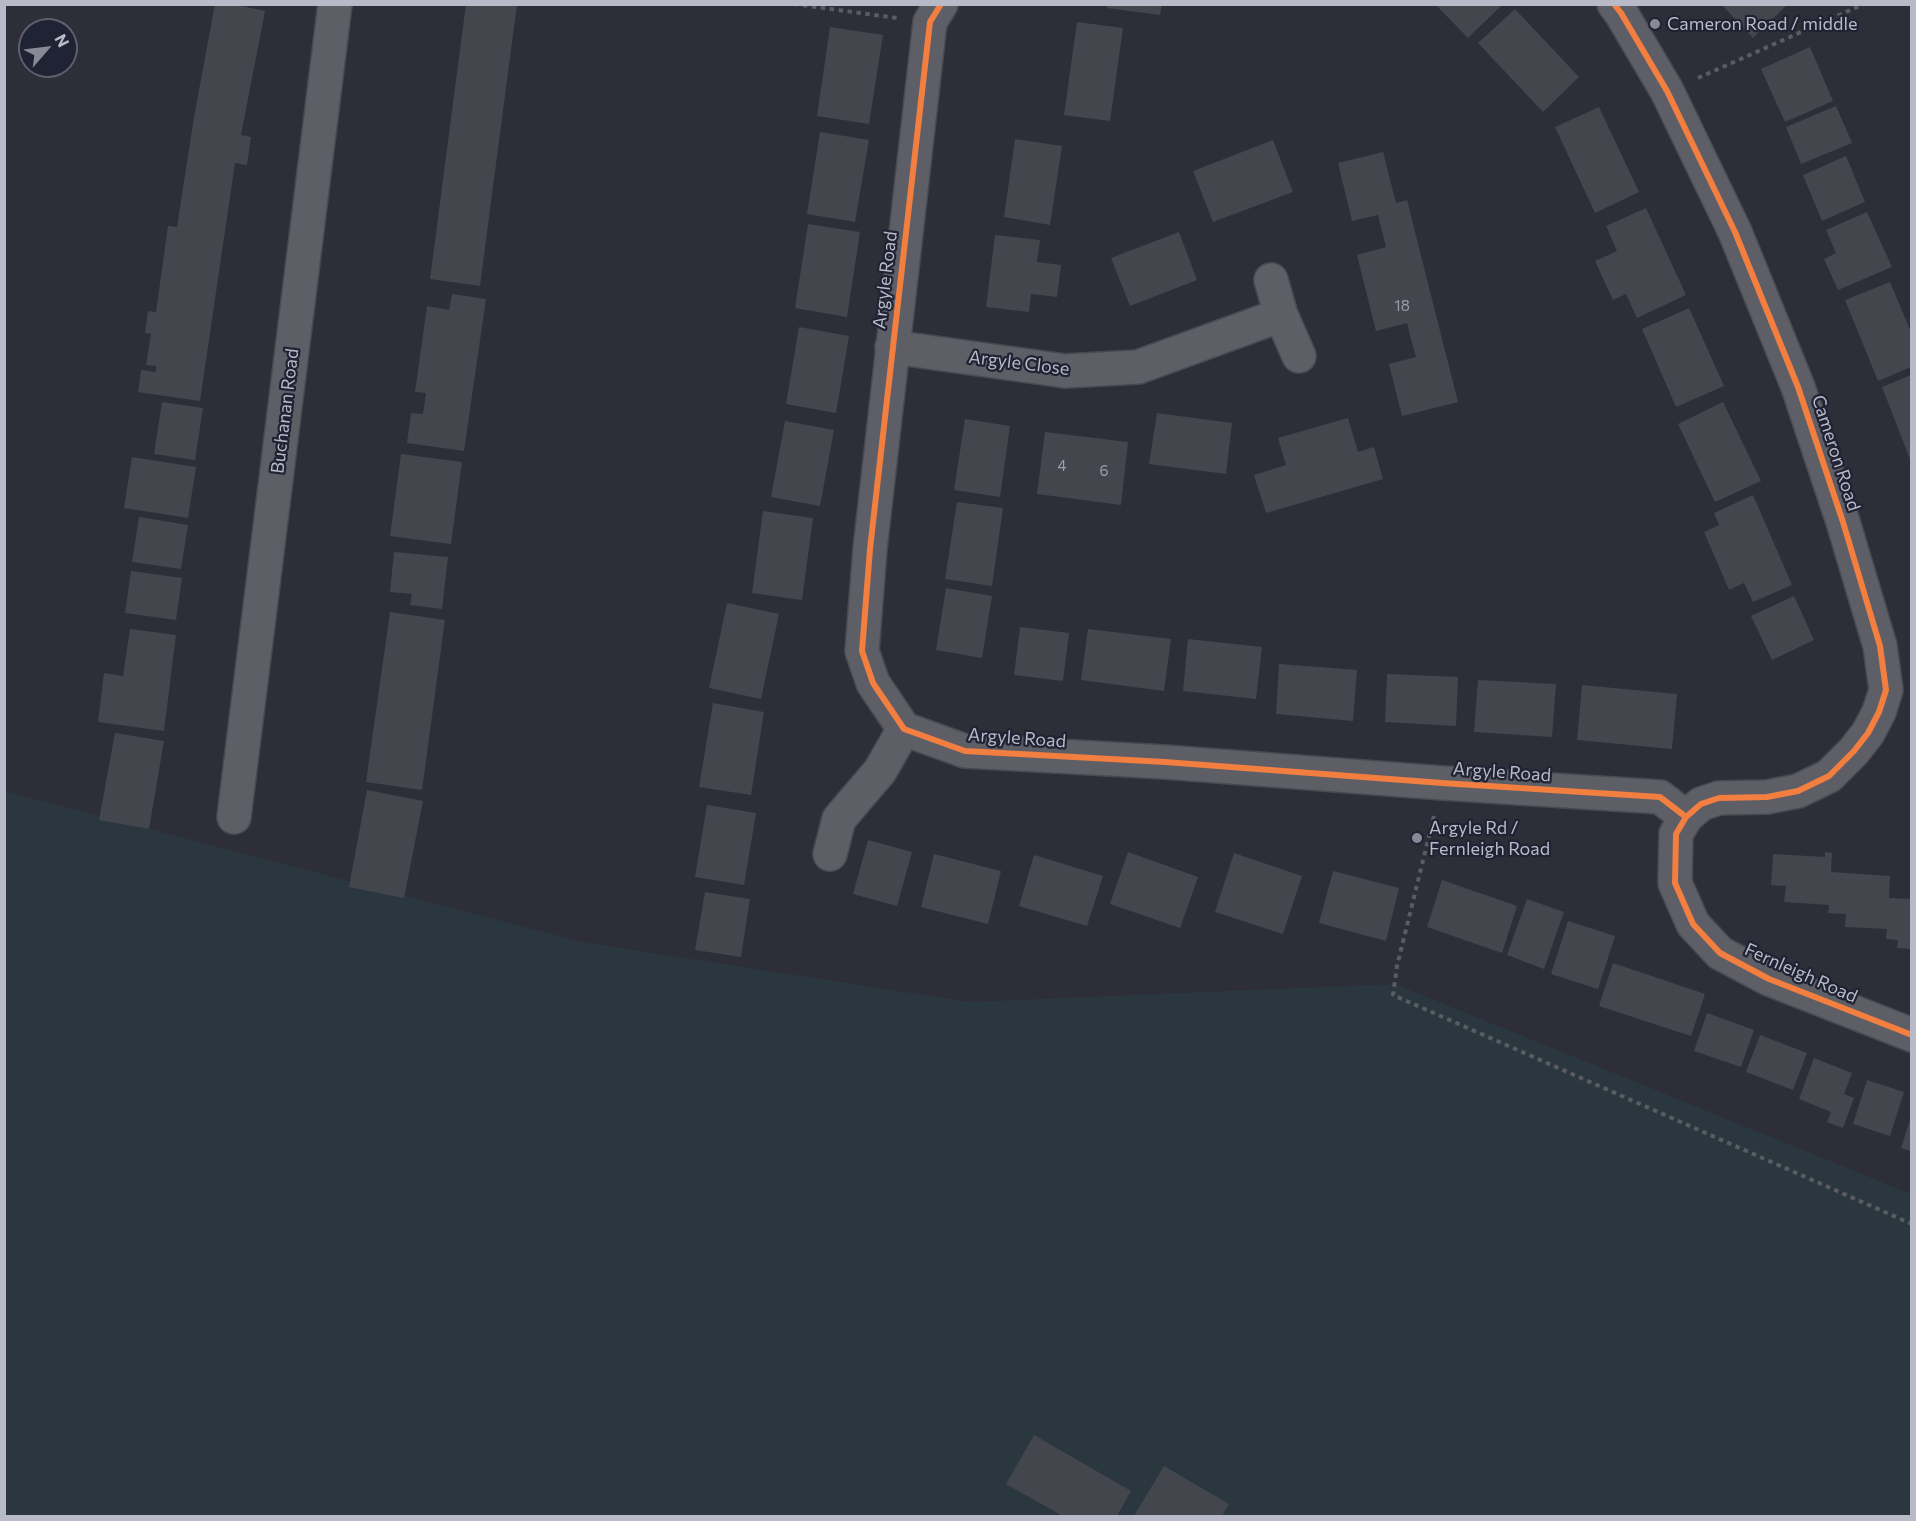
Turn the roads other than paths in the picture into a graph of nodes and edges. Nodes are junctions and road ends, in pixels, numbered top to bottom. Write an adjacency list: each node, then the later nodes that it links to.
1 (335, 4): 9 (street, Buchanan Road)
2 (1614, 4): 10 (street, Cameron Road)
3 (936, 13): 6 (street, Argyle Road)
4 (1271, 280): 5 (street)
5 (1281, 315): 6 (street, Argyle Close); 7 (street)
6 (892, 347): 8 (street, Argyle Road)
7 (1299, 356)
8 (904, 729): 10 (street, Argyle Road); 11 (street)
9 (234, 817)
10 (1686, 817): 12 (street, Fernleigh Road)
11 (830, 854)
12 (1911, 1035)

